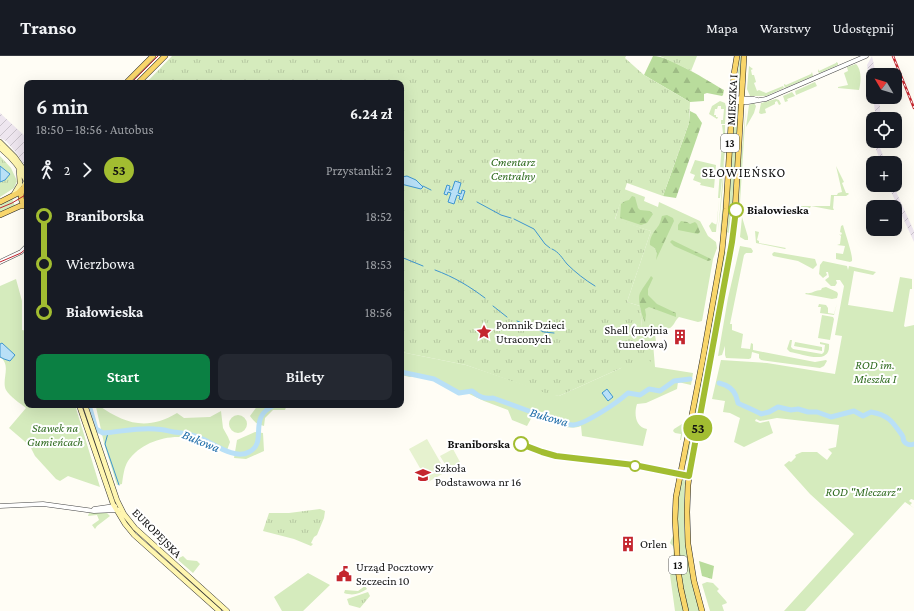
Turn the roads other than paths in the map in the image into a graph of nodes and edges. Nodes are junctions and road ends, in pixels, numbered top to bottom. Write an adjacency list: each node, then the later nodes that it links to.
1 (153, 56): 6 (main road)
2 (165, 56): 7 (main road)
3 (737, 56): 8 (main road, MIESZKA I / 13)
4 (744, 56): 9 (main road, MIESZKA I / 13)
5 (866, 56): 9 (street)
6 (129, 80)
7 (141, 80)
8 (732, 100): 9 (street); 30 (main road, MIESZKA I / 13)
9 (742, 100): 31 (main road, MIESZKA I / 13)
10 (0, 142): 13 (main road)
11 (0, 148): 12 (main road)
12 (17, 166): 14 (main road); 17 (main road)
13 (24, 169)
14 (24, 177)
15 (24, 187): 17 (main road)
16 (24, 189): 19 (main road)
17 (10, 197): 18 (main road)
18 (0, 202)
19 (24, 204)
20 (24, 207): 21 (main road)
21 (0, 215)
22 (24, 249): 23 (street)
23 (0, 262)
24 (80, 408): 27 (main road, EUROPEJSKA)
25 (85, 408): 27 (main road, EUROPEJSKA)
26 (0, 506): 27 (street)
27 (118, 508): 28 (main road, EUROPEJSKA); 29 (main road, EUROPEJSKA)
28 (220, 611)
29 (227, 611)
30 (686, 611)
31 (702, 611)

